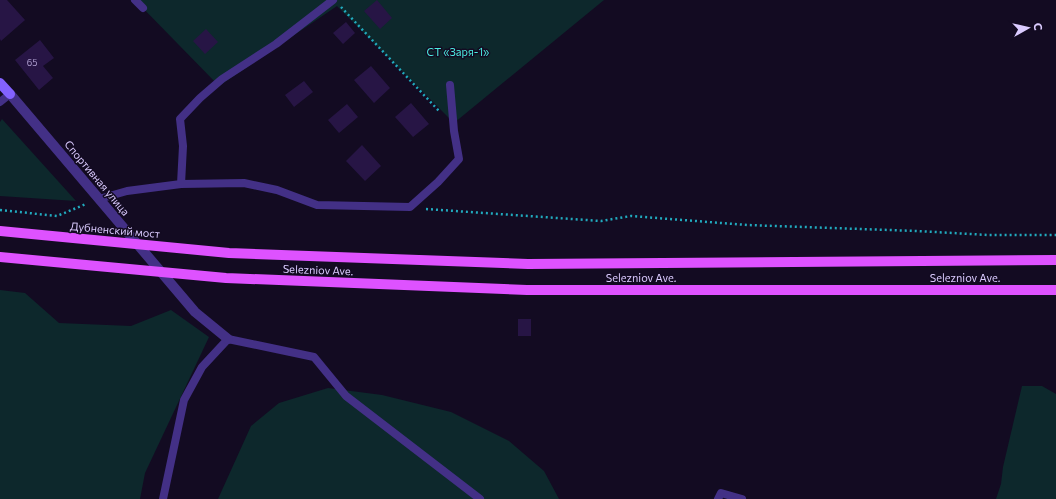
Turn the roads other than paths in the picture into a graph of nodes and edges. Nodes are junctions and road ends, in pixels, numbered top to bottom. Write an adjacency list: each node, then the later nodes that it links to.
1 (135, 0): 3 (lane)
2 (336, 3): 8 (lane)
3 (143, 8)
4 (0, 83): 6 (street, Спортивная улица)
5 (450, 85): 8 (lane)
6 (10, 94): 7 (lane); 9 (street, Спортивная улица)
7 (0, 102)
8 (181, 184): 9 (lane)
9 (99, 199): 15 (street, Спортивная улица)
10 (0, 231): 11 (main road, Дубненский мост)
11 (229, 252): 13 (main road, Selezniov Ave.)
12 (0, 256): 14 (main road, Selezniov Ave.)
13 (1056, 260)
14 (1056, 290)
15 (228, 339): 16 (lane); 17 (lane)
16 (163, 499)
17 (480, 499)
18 (718, 499): 19 (lane)
19 (742, 499)

